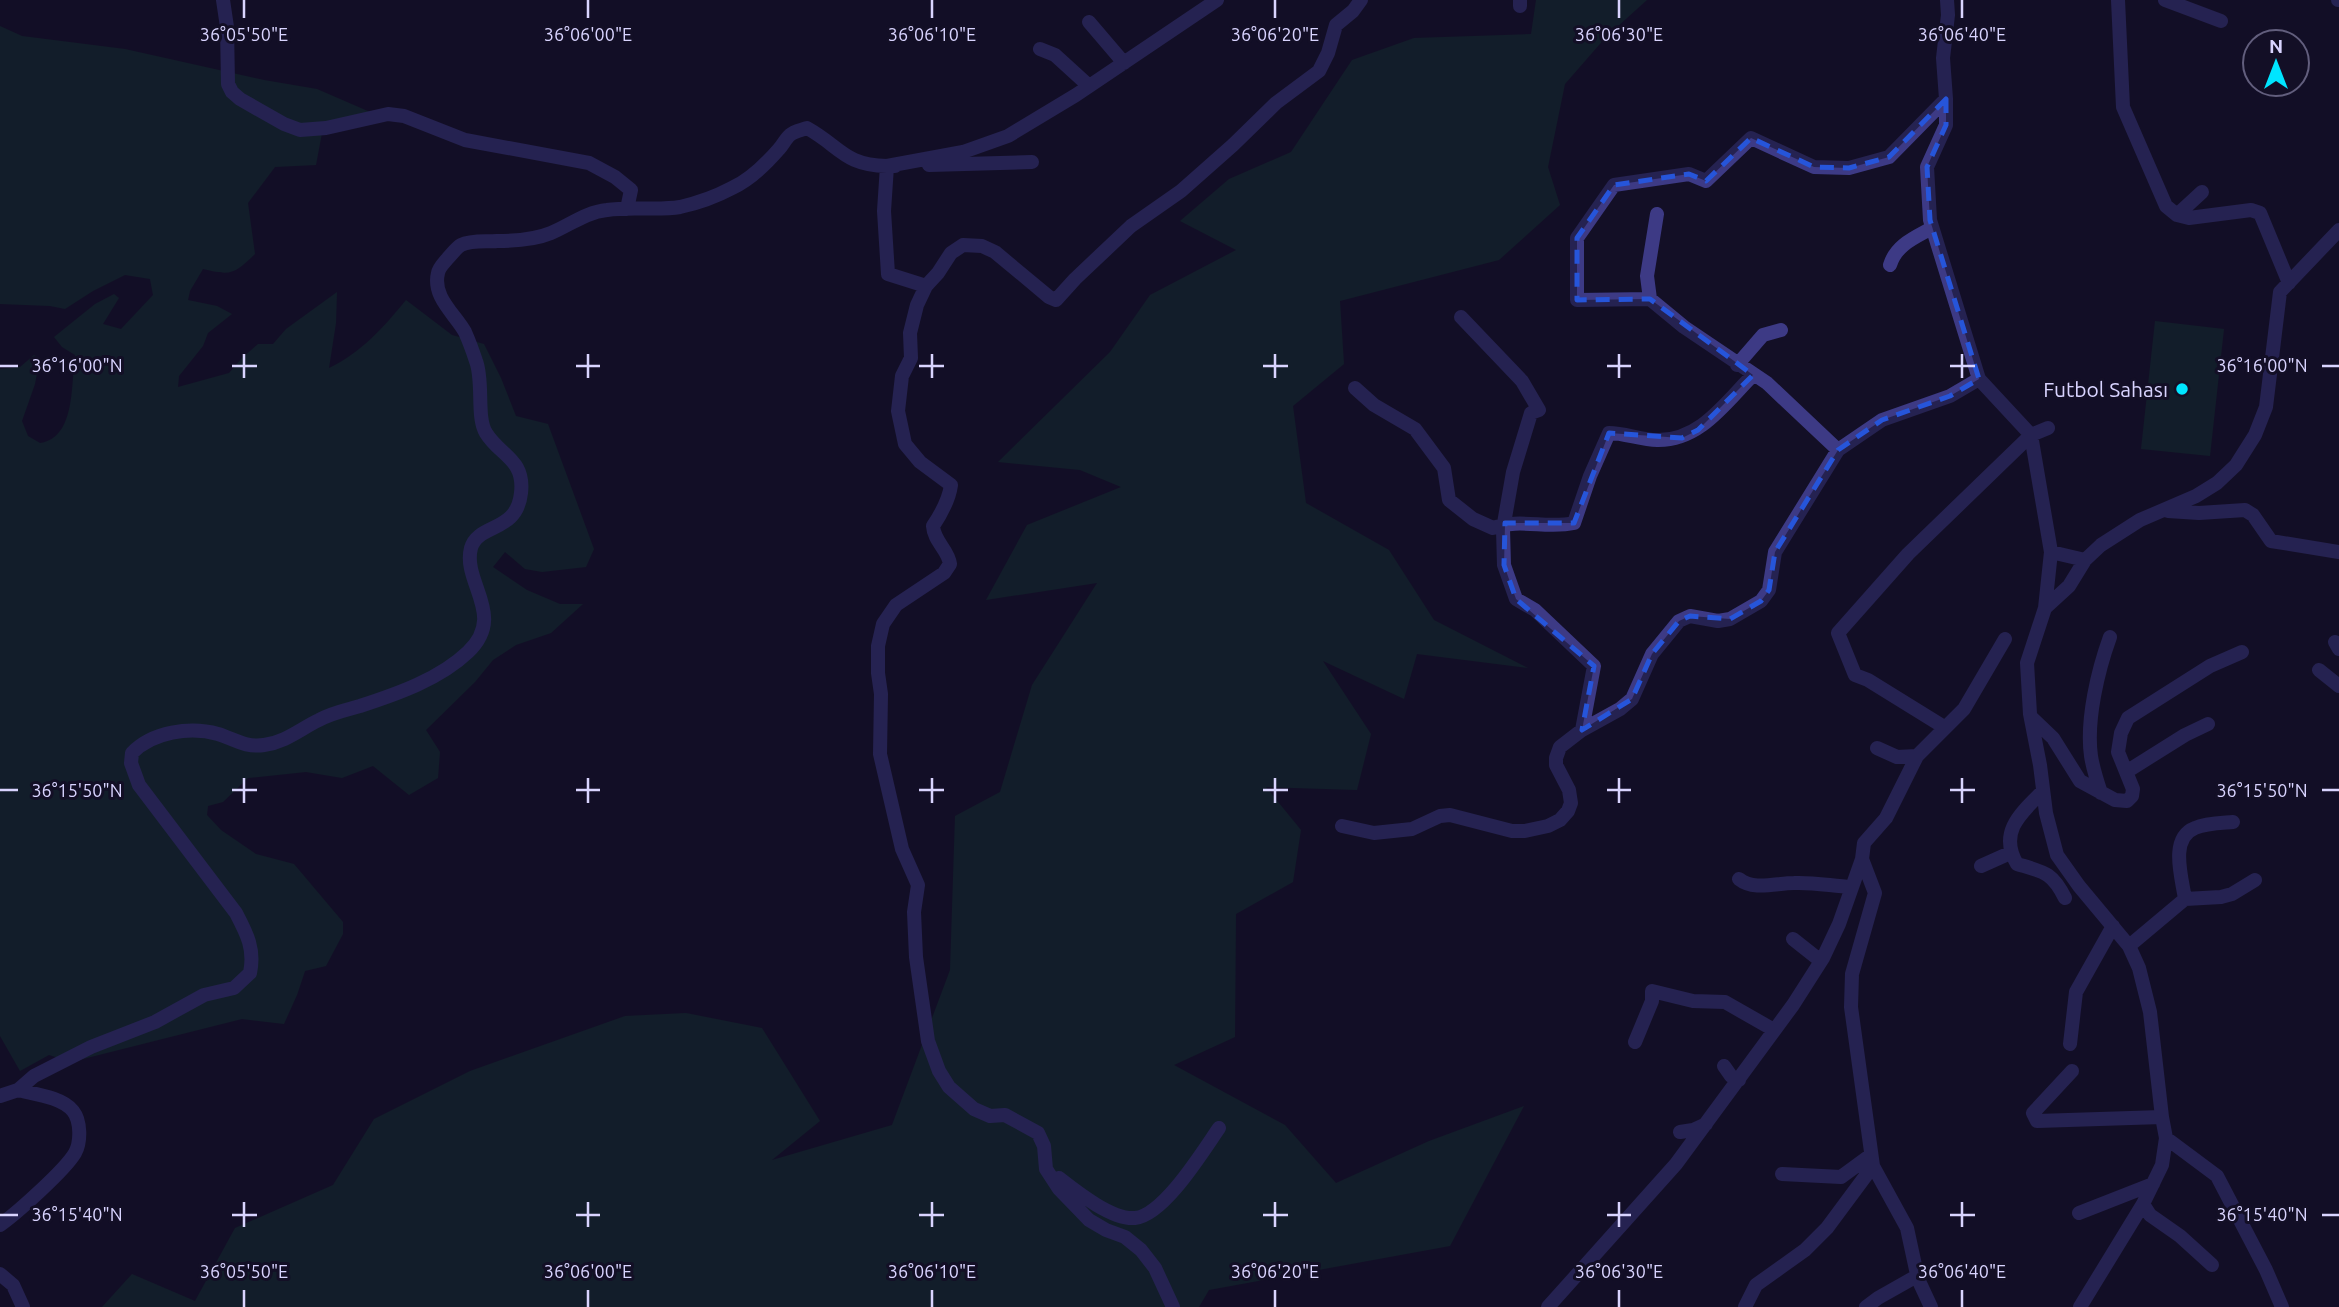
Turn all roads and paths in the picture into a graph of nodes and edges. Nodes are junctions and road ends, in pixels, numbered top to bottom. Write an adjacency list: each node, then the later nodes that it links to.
1 (223, 0): 16 (street)
2 (1217, 0): 10 (street)
3 (1361, 0): 23 (street)
4 (1947, 0): 12 (street)
5 (2118, 0): 18 (street)
6 (2165, 0): 7 (street)
7 (2221, 20)
8 (1089, 22): 10 (street)
9 (1040, 49): 11 (street)
10 (1124, 62): 11 (street)
11 (1088, 86): 14 (street)
12 (1946, 99): 19 (street); 24 (street)
13 (1032, 162): 14 (street)
14 (887, 166): 16 (street); 23 (street)
15 (2202, 192): 18 (street)
16 (627, 209): 74 (street)
17 (1657, 214): 24 (street)
18 (2178, 215): 22 (street)
19 (1932, 228): 21 (street); 29 (street)
20 (2339, 230): 22 (street)
21 (1890, 265)
22 (2289, 283): 34 (street)
23 (926, 286): 82 (street)
24 (1650, 299): 27 (street)
25 (1461, 317): 35 (street)
26 (1781, 330): 27 (street)
27 (1737, 365): 28 (street)
28 (1753, 375): 33 (street); 35 (street)
29 (1979, 379): 32 (street); 33 (street)
30 (1355, 388): 35 (street)
31 (2048, 428): 32 (street)
32 (2031, 435): 36 (street); 47 (street)
33 (1838, 450): 48 (street)
34 (2163, 510): 37 (street); 38 (street)
35 (1505, 523): 48 (street)
36 (2051, 552): 38 (street); 39 (street)
37 (2339, 552)
38 (2085, 560): 39 (street)
39 (2045, 608): 45 (street)
40 (2110, 636): 53 (street)
41 (2005, 639): 47 (street)
42 (2242, 652): 51 (street)
43 (2319, 670): 44 (street)
44 (2339, 686)
45 (2031, 717): 52 (street); 53 (street)
46 (2208, 724): 51 (street)
47 (1944, 727): 50 (street)
48 (1582, 730): 55 (street)
49 (1877, 748): 50 (street)
50 (1917, 756): 57 (street)
51 (2126, 772): 53 (street)
52 (2043, 791): 56 (street); 64 (street)
53 (2101, 793)
54 (2233, 822): 63 (street)
55 (1342, 826)
56 (2010, 853): 58 (street); 62 (street)
57 (1862, 859): 61 (street); 81 (street)
58 (1981, 866)
59 (1740, 878): 61 (street)
60 (2255, 880): 63 (street)
61 (1851, 887): 67 (street)
62 (2065, 898)
63 (2185, 899): 66 (street)
64 (2113, 926): 66 (street); 70 (street)
65 (1793, 939): 67 (street)
66 (2129, 946): 76 (street)
67 (1823, 958): 68 (street)
68 (1774, 1030): 69 (street); 73 (street)
69 (1634, 1042)
70 (2070, 1044)
71 (1724, 1066): 73 (street)
72 (2072, 1071): 76 (street)
73 (1739, 1080): 77 (street)
74 (18, 1090): 75 (street); 87 (street)
75 (0, 1096)
76 (2162, 1117): 80 (street)
77 (1707, 1123): 79 (street); 93 (street)
78 (1219, 1128): 82 (street)
79 (1681, 1132)
80 (2166, 1138): 84 (street); 98 (street)
81 (1872, 1161): 83 (street); 90 (street); 94 (street)
82 (1046, 1169): 92 (street)
83 (1782, 1174)
84 (2153, 1184): 85 (street); 86 (street)
85 (2143, 1204): 88 (street); 97 (street)
86 (2079, 1213)
87 (0, 1225)
88 (2212, 1265)
89 (0, 1274): 91 (street)
90 (1917, 1276): 95 (street); 96 (street)
91 (23, 1307)
92 (1173, 1307)
93 (1548, 1307)
94 (1745, 1307)
95 (1866, 1307)
96 (1931, 1307)
97 (2080, 1307)
98 (2282, 1307)

